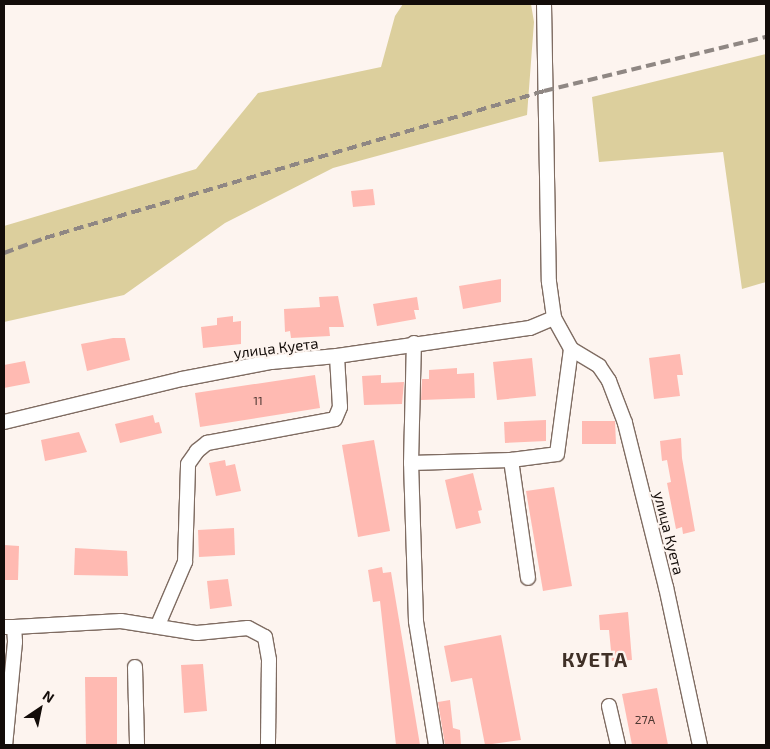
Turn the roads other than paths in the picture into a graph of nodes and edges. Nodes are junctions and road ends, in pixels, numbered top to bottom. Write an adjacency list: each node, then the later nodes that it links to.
1 (544, 4): 2 (street, улица Куета)
2 (554, 318): 3 (street, улица Куета); 4 (street, улица Куета)
3 (414, 343): 5 (street, улица Куета); 8 (street)
4 (571, 349): 7 (street); 19 (street, улица Куета)
5 (337, 356): 6 (street, улица Куета); 10 (street)
6 (4, 422)
7 (511, 460): 8 (street); 9 (street)
8 (411, 463): 17 (street)
9 (528, 578)
10 (158, 625): 11 (street); 16 (street)
11 (9, 627): 14 (street)
12 (135, 667): 15 (street)
13 (609, 706): 18 (street)
14 (6, 745)
15 (137, 745)
16 (268, 745)
17 (436, 745)
18 (618, 745)
19 (700, 745)

